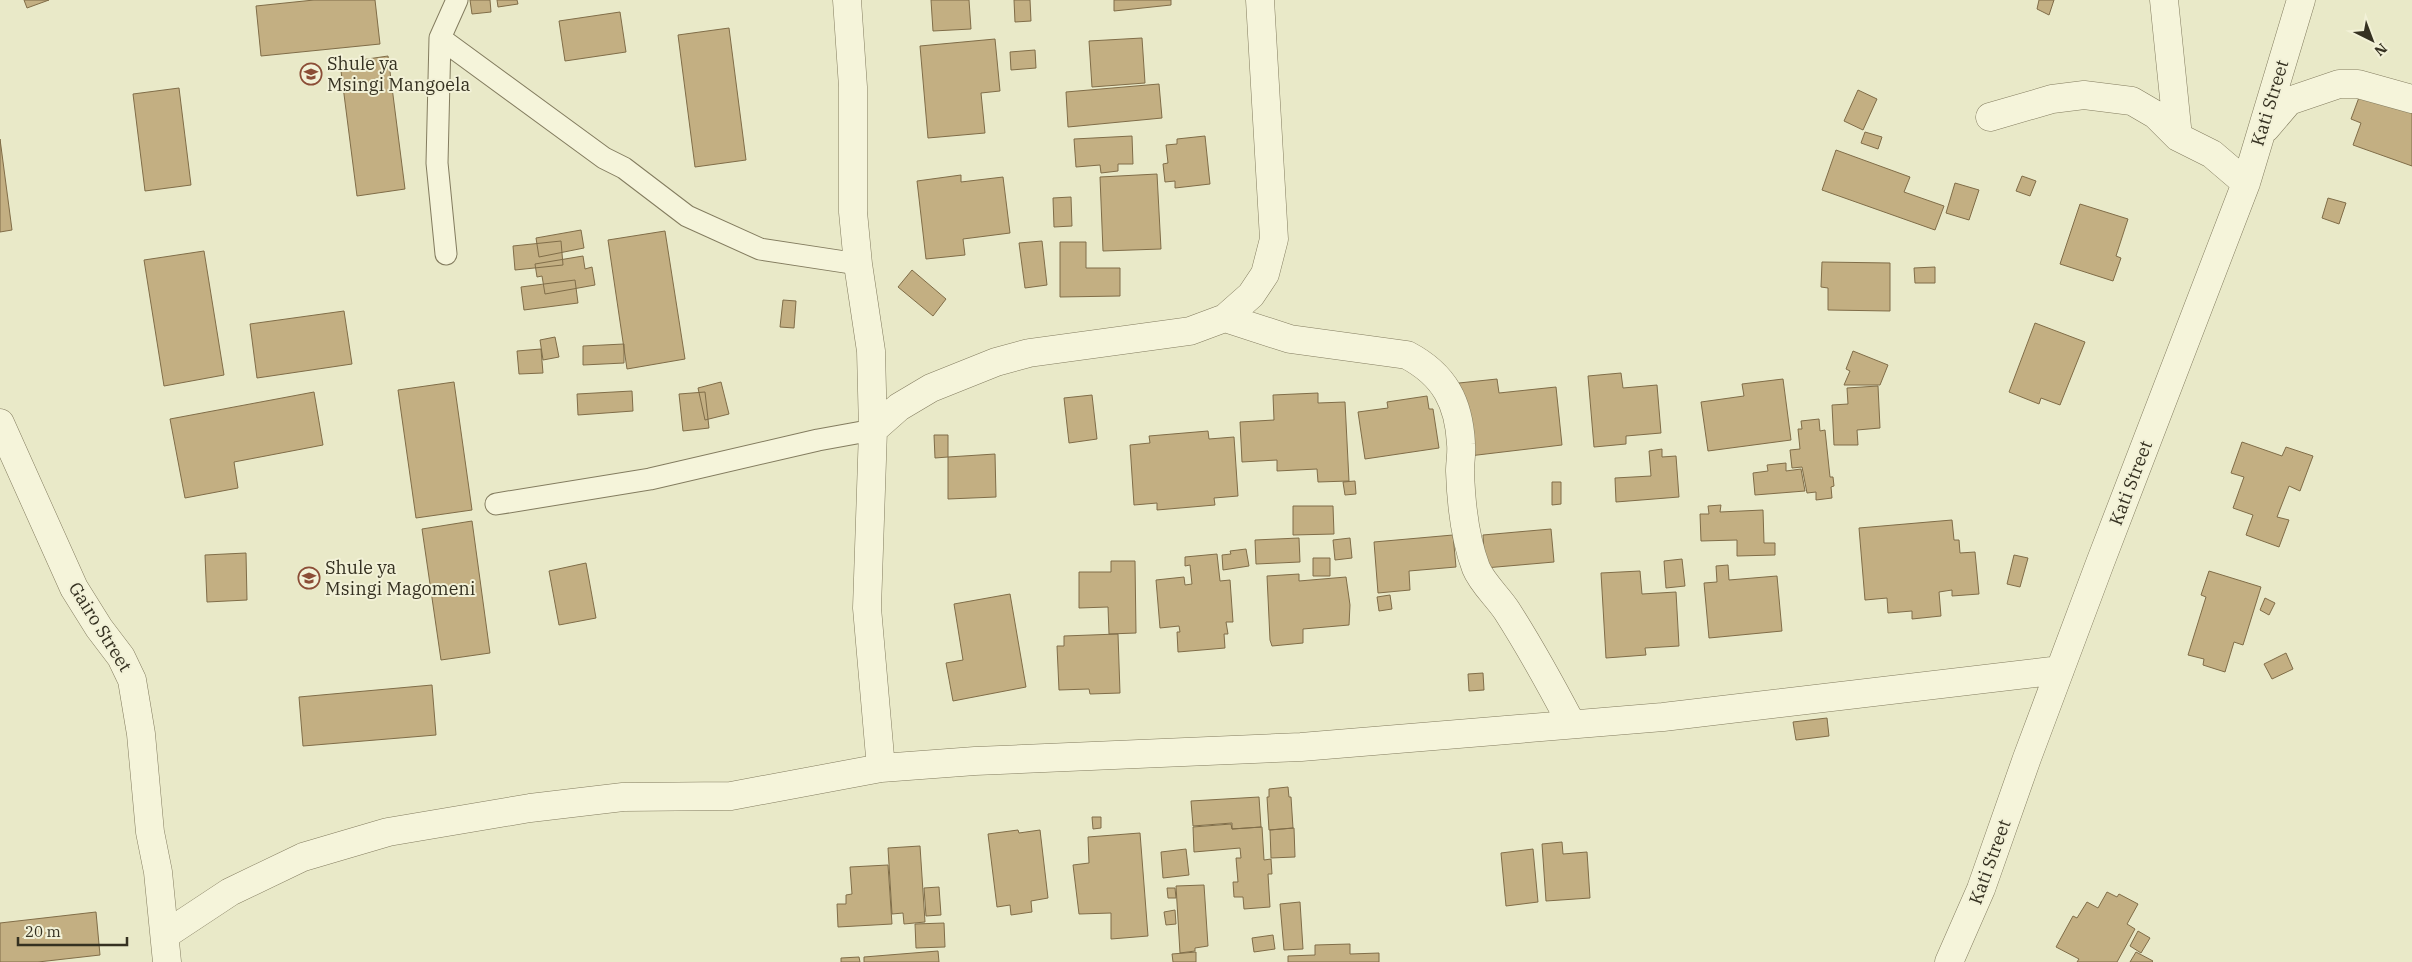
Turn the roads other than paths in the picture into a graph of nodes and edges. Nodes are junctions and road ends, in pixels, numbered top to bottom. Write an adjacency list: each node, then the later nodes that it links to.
1 (457, 0): 6 (lane)
2 (847, 0): 13 (street)
3 (1260, 0): 14 (street)
4 (2164, 0): 10 (street)
5 (2301, 0): 9 (street, Kati Street)
6 (440, 38): 12 (lane); 13 (lane)
7 (2412, 99): 9 (street)
8 (1990, 117): 10 (street)
9 (2261, 135): 11 (street, Kati Street)
10 (2178, 137): 11 (street)
11 (2246, 183): 18 (street, Kati Street)
12 (446, 254)
13 (858, 264): 16 (street)
14 (1225, 318): 16 (street); 19 (street)
15 (0, 423): 21 (street, Gairo Street)
16 (873, 430): 17 (lane); 20 (street)
17 (496, 504)
18 (2060, 670): 19 (street); 23 (street, Kati Street)
19 (1572, 723): 20 (street)
20 (881, 768): 21 (street)
21 (165, 935): 22 (street, Gairo Street)
22 (167, 962)
23 (1949, 962)

